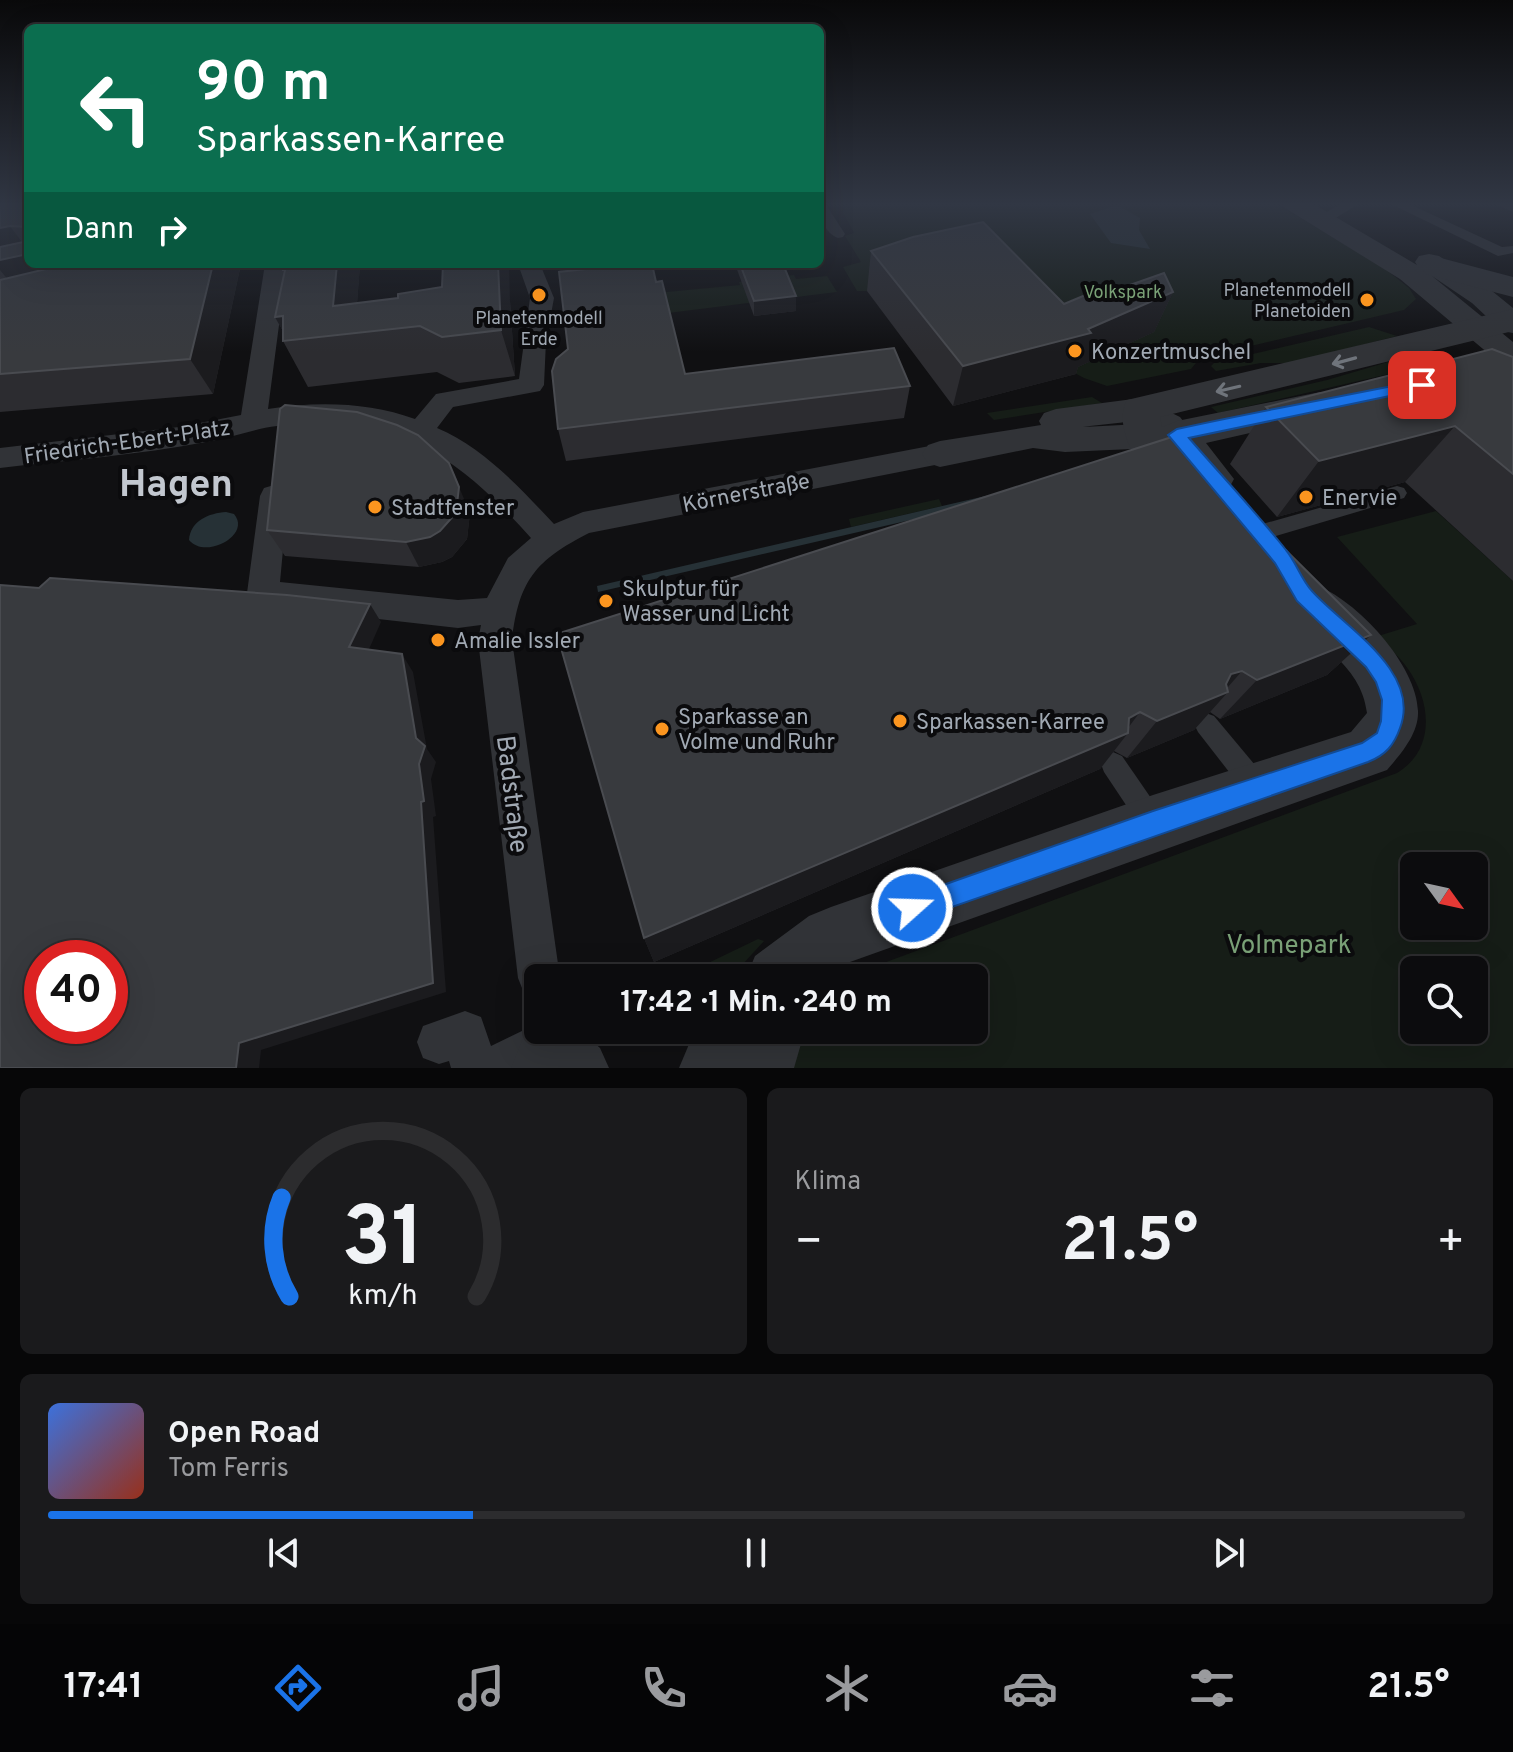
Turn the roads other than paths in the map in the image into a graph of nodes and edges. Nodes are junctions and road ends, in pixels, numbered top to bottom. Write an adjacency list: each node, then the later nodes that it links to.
1 (1387, 253): 7 (street)
2 (1412, 253): 3 (street)
3 (1437, 267): 6 (street)
4 (276, 268): 11 (street)
5 (546, 281): 13 (street)
6 (1512, 313): 7 (street, Körnerstraße)
7 (1474, 328): 8 (street); 12 (street, Körnerstraße, one-way to 12)
8 (1513, 360): 9 (street)
9 (1476, 371)
10 (1361, 398): 12 (street, Körnerstraße)
11 (267, 419): 13 (street, Friedrich-Ebert-Platz); 15 (street, Friedrich-Ebert-Platz); 19 (street)
12 (1154, 427): 14 (street, Körnerstraße); 18 (street)
13 (421, 430): 17 (street, Friedrich-Ebert-Platz)
14 (940, 454): 17 (street, Körnerstraße)
15 (0, 458)
16 (1397, 493): 18 (lane)
17 (549, 538): 19 (street, Körnerstraße)
18 (1259, 554): 22 (street)
19 (498, 610): 24 (street, Badstraße)
20 (1206, 724): 22 (lane)
21 (1113, 764): 23 (lane)
22 (1258, 788): 23 (street)
23 (1153, 823): 25 (street)
24 (537, 964)
25 (798, 964)
26 (439, 1042): 30 (street)
27 (723, 1044): 32 (street)
28 (768, 1044): 33 (street)
29 (555, 1052): 31 (street)
30 (474, 1068)
31 (496, 1068)
32 (712, 1068)
33 (761, 1068)

